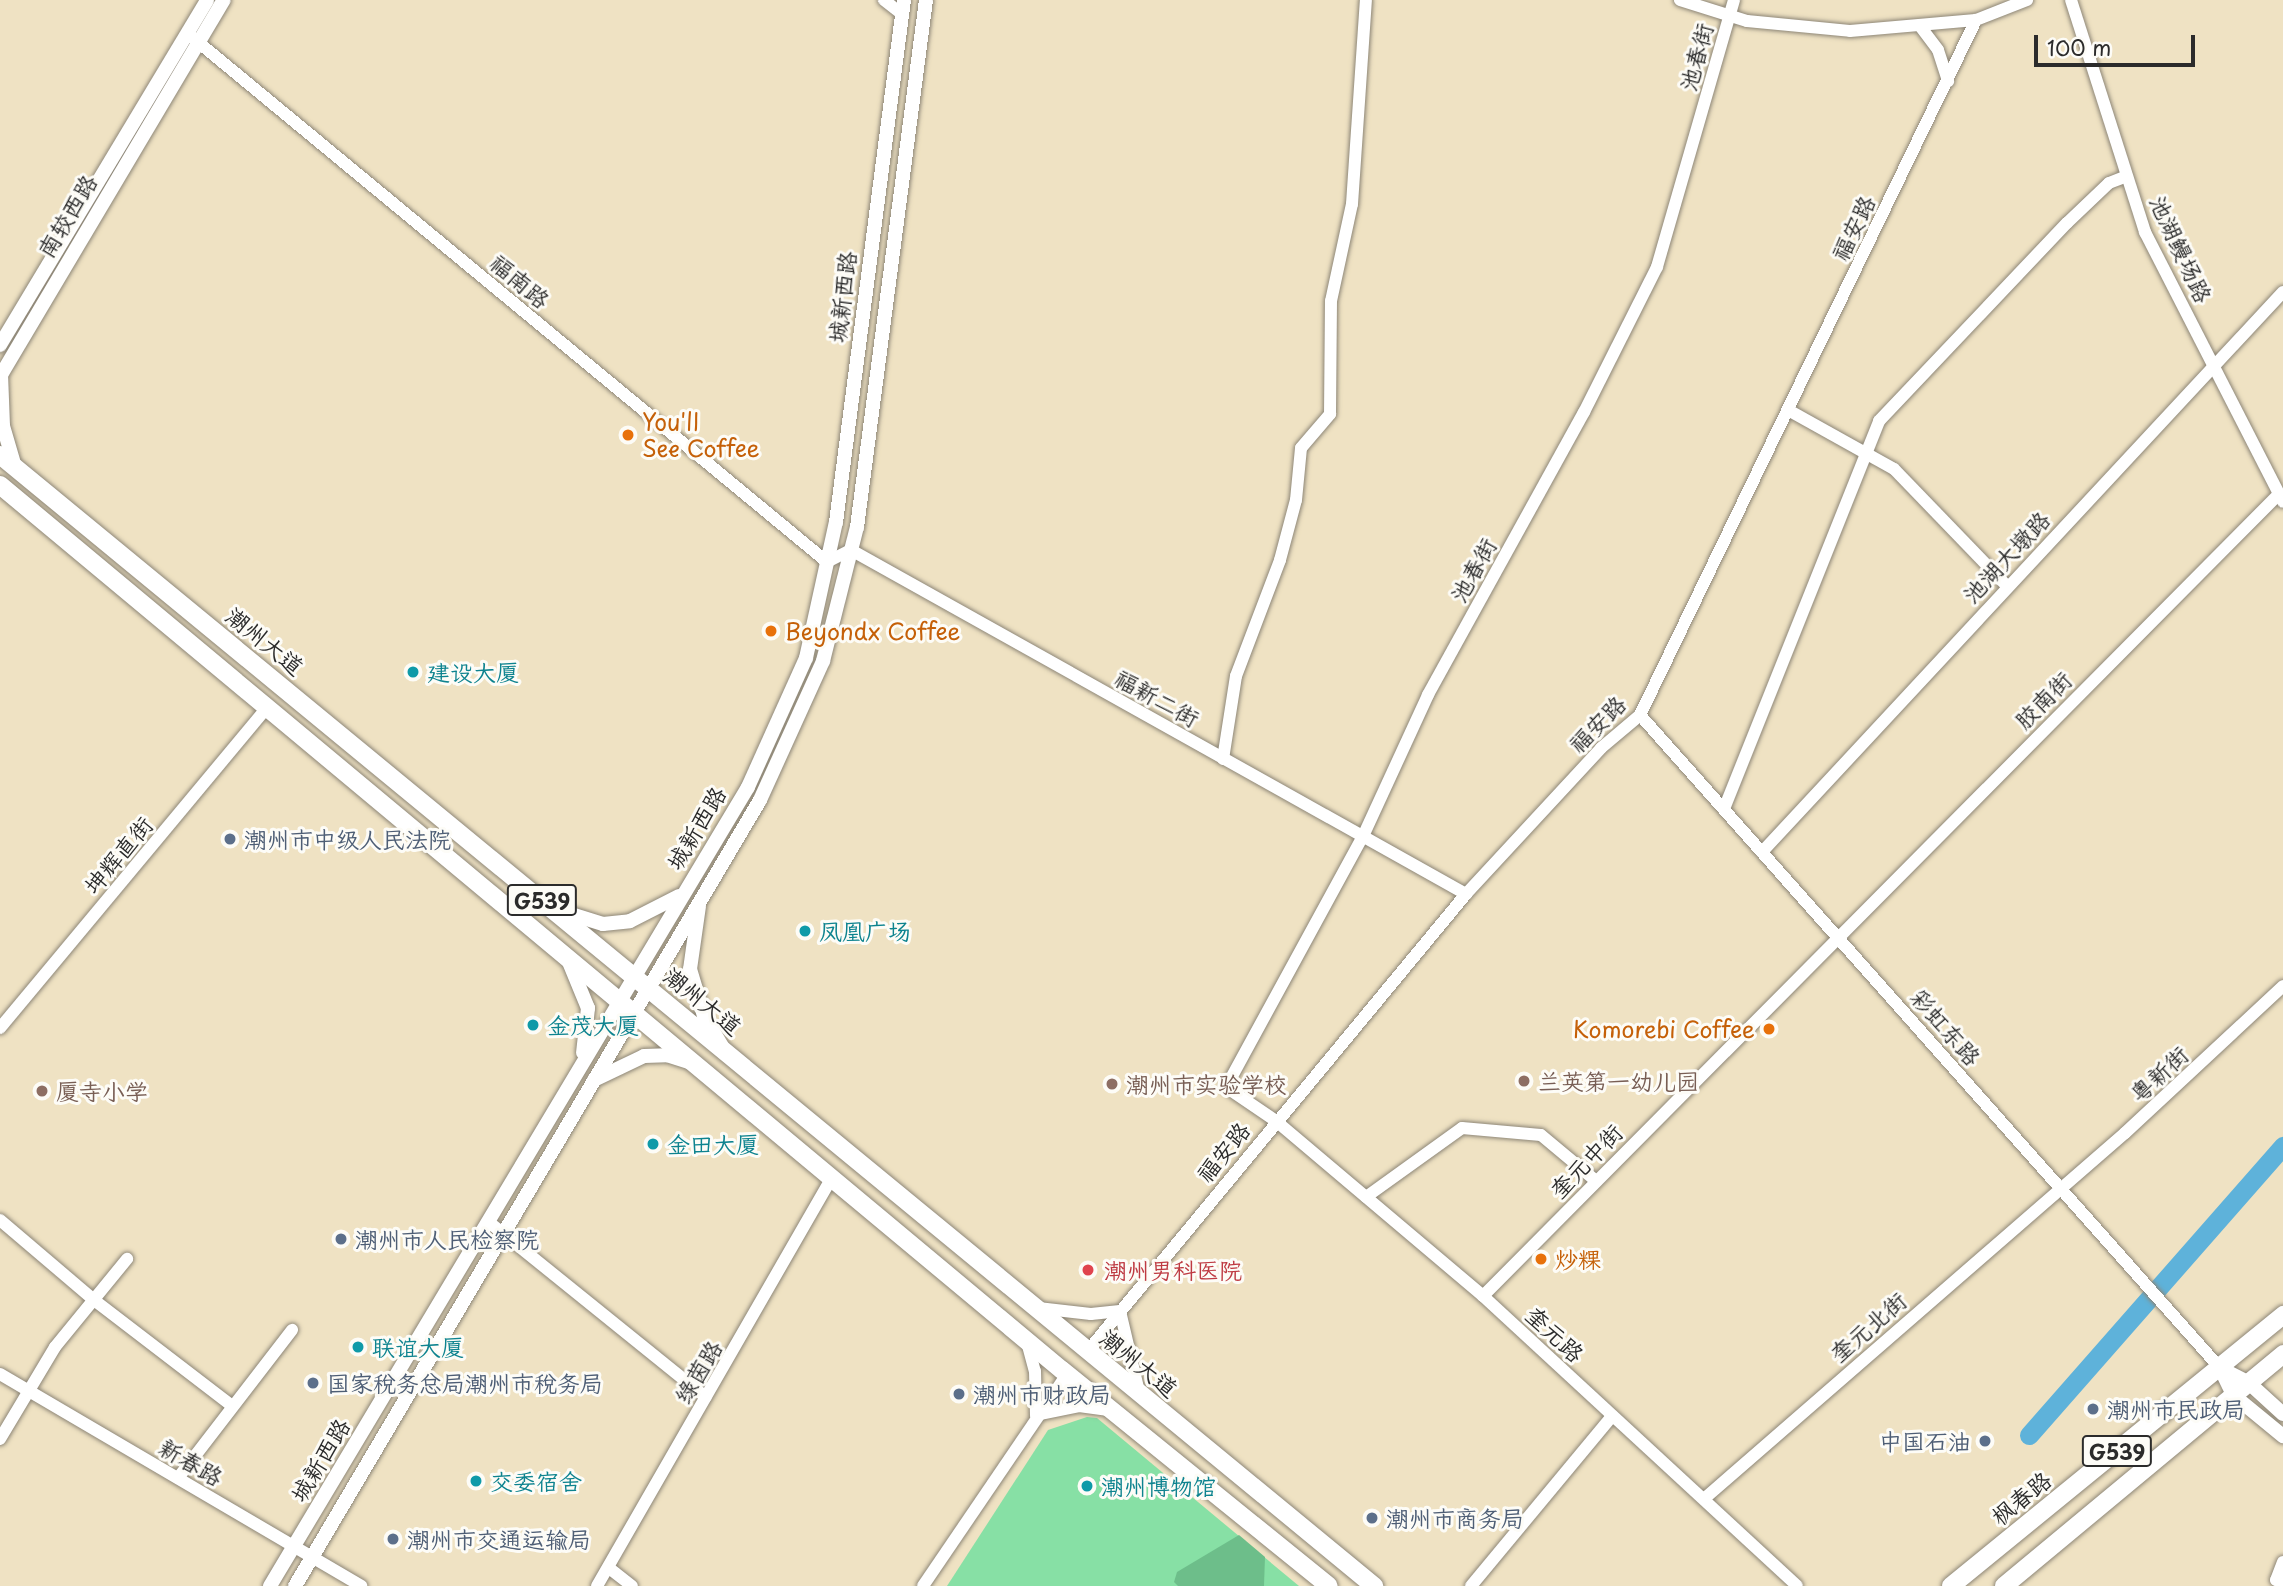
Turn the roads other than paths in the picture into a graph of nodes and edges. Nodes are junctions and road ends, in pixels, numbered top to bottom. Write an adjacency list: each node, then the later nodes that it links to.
1 (207, 0): 14 (main road, 南较西路)
2 (224, 0): 14 (main road, 南较西路)
3 (884, 0): 10 (street)
4 (926, 0): 27 (main road, 城新西路)
5 (1366, 0): 32 (street)
6 (1680, 0): 11 (street)
7 (1734, 0): 11 (street, 池春街)
8 (2027, 0): 12 (street)
9 (2071, 0): 16 (street, 池湖鳗场路)
10 (903, 7): 28 (main road, 城新西路)
11 (1729, 16): 13 (street); 34 (street, 池春街)
12 (1976, 20): 13 (street); 15 (street, 福安路)
13 (1920, 26): 15 (street)
14 (192, 37): 18 (main road, 南较西路); 23 (main road, 南较西路); 28 (street, 福南路)
15 (1948, 81): 20 (street, 福安路)
16 (2127, 176): 19 (street, 池湖鳗场路); 21 (street)
17 (2283, 292): 19 (street, 池湖大墩路)
18 (0, 345)
19 (2214, 364): 26 (street, 池湖鳗场路); 29 (street, 池湖大墩路)
20 (1788, 410): 21 (street); 31 (street, 福安路)
21 (1866, 450): 29 (street); 33 (street)
22 (0, 455): 23 (highway, 潮州大道 / G539)
23 (16, 468): 39 (highway, 潮州大道 / G539)
24 (0, 485): 25 (highway, G539)
25 (8, 497): 30 (highway, G539)
26 (2281, 498): 40 (street, 胶南街)
27 (851, 550): 28 (street); 32 (street, 福新二街); 38 (main road, 城新西路)
28 (827, 562): 36 (main road, 城新西路)
29 (2007, 586): 35 (street, 池湖大墩路)
30 (267, 708): 41 (highway, G539); 45 (street, 坤辉直街)
31 (1640, 715): 33 (street, 彩虹东路); 37 (street, 福安路)
32 (1223, 759): 34 (street, 福新二街)
33 (1724, 809): 35 (street, 彩虹东路)
34 (1363, 836): 37 (street, 福新二街); 50 (street, 池春街)
35 (1762, 852): 40 (street, 彩虹东路)
36 (683, 893): 39 (main road); 42 (main road, 城新西路)
37 (1466, 894): 50 (street, 福安路)
38 (701, 898): 42 (main road, 城新西路); 46 (main road)
39 (551, 907): 42 (highway, 潮州大道 / G539)
40 (1837, 935): 52 (street, 奎元中街); 53 (street, 彩虹东路)
41 (567, 958): 44 (highway, G539); 48 (main road)
42 (640, 981): 44 (main road, 城新西路); 46 (highway, 潮州大道 / G539)
43 (2283, 986): 53 (street, 粤新街)
44 (626, 1006): 47 (highway, G539); 48 (main road, 城新西路); 49 (main road, 城新西路)
45 (0, 1028)
46 (725, 1050): 61 (highway, 潮州大道 / G539)
47 (695, 1064): 49 (main road); 51 (highway, G539)
48 (580, 1068): 56 (main road, 城新西路)
49 (592, 1080): 57 (main road, 城新西路)
50 (1276, 1121): 54 (street, 奎元路); 62 (street, 福安路)
51 (832, 1178): 65 (highway, G539); 75 (street, 绿茵路)
52 (1596, 1181): 54 (street); 59 (street, 奎元中街)
53 (2059, 1187): 68 (street, 彩虹东路); 84 (street, 奎元北街)
54 (1366, 1197): 59 (street, 奎元路)
55 (0, 1220): 60 (street)
56 (491, 1223): 57 (street); 85 (main road, 城新西路)
57 (503, 1233): 75 (street); 86 (main road, 城新西路)
58 (127, 1259): 60 (street)
59 (1483, 1296): 80 (street, 奎元路)
60 (94, 1300): 72 (street); 76 (street)
61 (1034, 1307): 62 (street); 66 (highway, 潮州大道 / G539)
62 (1121, 1311): 66 (street, 福安路); 74 (street)
63 (2283, 1315): 68 (highway, 枫春路 / G539)
64 (292, 1330): 76 (street)
65 (1025, 1339): 70 (highway, G539); 79 (street)
66 (1087, 1352): 74 (highway, 潮州大道 / G539)
67 (2283, 1354): 71 (highway, G539)
68 (2220, 1368): 71 (main road); 73 (main road); 100 (highway, 枫春路 / G539)
69 (0, 1374): 72 (street, 新春路)
70 (1064, 1379): 77 (highway, G539); 79 (street)
71 (2249, 1383): 73 (highway, G539); 78 (main road)
72 (29, 1394): 82 (street); 83 (street, 新春路)
73 (2233, 1395): 81 (main road); 101 (highway, G539)
74 (1140, 1396): 97 (highway, 潮州大道 / G539)
75 (706, 1398): 88 (street, 绿茵路)
76 (231, 1405): 83 (street)
77 (1117, 1413): 79 (street); 96 (highway, G539)
78 (2283, 1414)
79 (1036, 1415): 95 (street)
80 (1612, 1416): 84 (street, 奎元路); 98 (street)
81 (2283, 1436)
82 (0, 1439)
83 (178, 1478): 85 (street, 新春路)
84 (1705, 1498): 99 (street, 奎元路)
85 (295, 1545): 86 (street, 新春路); 90 (main road, 城新西路)
86 (312, 1557): 91 (main road, 城新西路); 92 (street, 新春路)
87 (2283, 1562): 89 (street)
88 (609, 1568): 93 (street, 绿茵路); 94 (street)
89 (2283, 1583)
90 (270, 1586)
91 (295, 1586)
92 (361, 1586)
93 (597, 1586)
94 (632, 1586)
95 (923, 1586)
96 (1329, 1586)
97 (1374, 1586)
98 (1471, 1586)
99 (1797, 1586)
100 (1951, 1586)
101 (2004, 1586)

